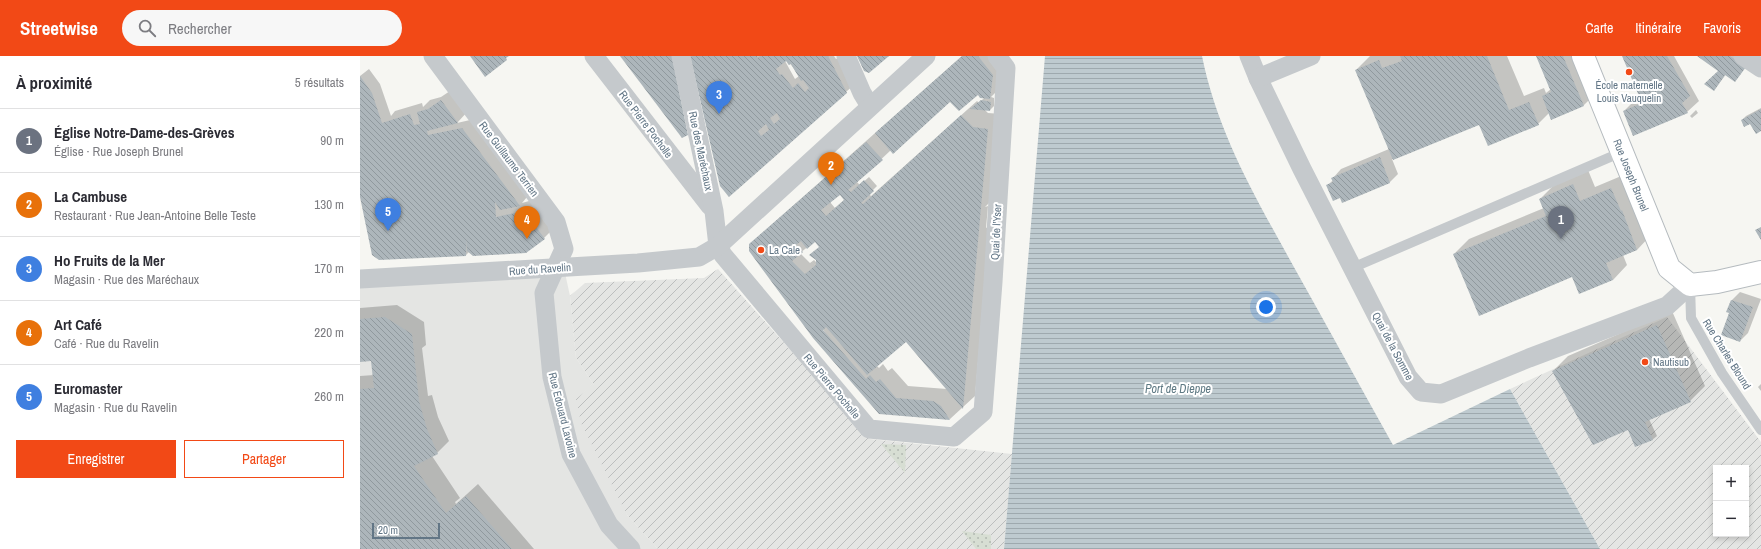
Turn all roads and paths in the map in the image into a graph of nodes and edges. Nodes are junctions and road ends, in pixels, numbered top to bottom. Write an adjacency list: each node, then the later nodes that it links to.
1 (433, 56): 17 (street, Rue Guillaume Terrien)
2 (594, 56): 15 (street, Rue Pierre Pocholle)
3 (681, 56): 15 (street, Rue des Maréchaux)
4 (846, 56): 13 (street)
5 (926, 56): 13 (street, Rue du Ravelin)
6 (997, 56): 22 (street, Quai de l'Yser)
7 (1249, 56): 12 (street, Quai de la Somme)
8 (1311, 56): 12 (street)
9 (1583, 56): 14 (main road, Rue Joseph Brunel)
10 (1743, 56): 11 (street)
11 (1761, 68)
12 (1258, 78): 18 (street, Quai de la Somme)
13 (870, 106): 16 (street, Rue du Ravelin)
14 (1622, 152): 18 (lane); 21 (main road, Rue Joseph Brunel)
15 (714, 211): 16 (street, Rue des Maréchaux)
16 (718, 246): 17 (street, Rue du Ravelin); 22 (street, Rue Pierre Pocholle)
17 (556, 267): 20 (street, Rue du Ravelin); 24 (street, Rue Edouard Lavoine)
18 (1352, 268): 21 (street, Quai de la Somme)
19 (1761, 272): 21 (main road)
20 (360, 279)
21 (1690, 285): 23 (lane, Rue Charles Blound)
22 (983, 412)
23 (1761, 430)
24 (631, 549)

